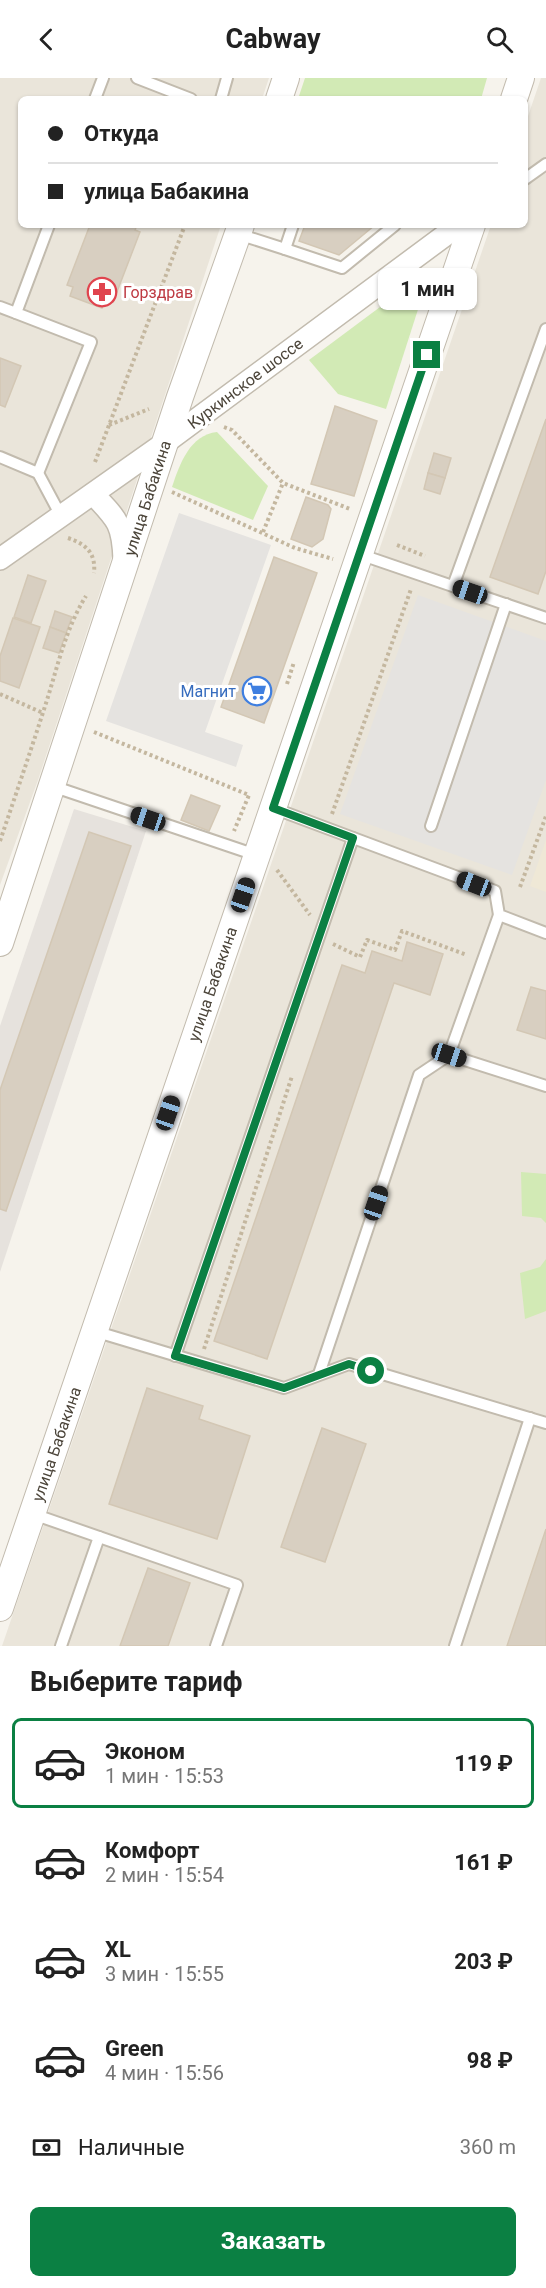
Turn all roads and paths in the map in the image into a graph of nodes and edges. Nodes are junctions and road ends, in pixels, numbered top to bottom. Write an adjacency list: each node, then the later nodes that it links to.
1 (103, 78): 6 (lane)
2 (137, 78): 7 (lane)
3 (227, 78): 8 (lane)
4 (286, 78): 9 (street)
5 (521, 78): 10 (street)
6 (97, 96)
7 (183, 96)
8 (222, 96)
9 (280, 96)
10 (515, 96)
11 (546, 164): 12 (lane)
12 (528, 177)
13 (48, 228): 22 (lane)
14 (184, 228): 25 (path)
15 (292, 228): 20 (lane)
16 (391, 228): 20 (lane)
17 (455, 228): 27 (street, Куркинское шоссе)
18 (471, 228): 37 (street, улица Бабакина)
19 (239, 229): 20 (lane); 27 (street, улица Бабакина)
20 (285, 249)
21 (0, 306): 22 (lane)
22 (16, 313): 30 (lane)
23 (546, 329): 43 (lane)
24 (152, 408): 25 (path)
25 (108, 426): 29 (path)
26 (222, 426): 32 (path)
27 (166, 442): 31 (street, улица Бабакина); 33 (street, Куркинское шоссе)
28 (0, 457): 30 (lane)
29 (95, 462)
30 (38, 473): 35 (lane)
31 (152, 483): 36 (path); 40 (street, улица Бабакина)
32 (283, 483): 34 (path); 36 (path)
33 (93, 494): 35 (street, Куркинское шоссе); 40 (street)
34 (346, 518)
35 (62, 526): 39 (street, Куркинское шоссе); 42 (path)
36 (263, 532): 37 (path)
37 (348, 552): 41 (lane); 52 (street, улица Бабакина)
38 (423, 555): 41 (path)
39 (0, 559)
40 (124, 567): 51 (street, улица Бабакина)
41 (417, 574): 43 (lane); 55 (path)
42 (93, 578)
43 (453, 586): 45 (lane)
44 (88, 594): 48 (path)
45 (506, 604): 46 (lane); 54 (lane)
46 (546, 618)
47 (0, 694): 48 (path)
48 (43, 713): 49 (path); 57 (path)
49 (49, 715)
50 (88, 729): 58 (path)
51 (52, 786): 58 (lane); 64 (street, улица Бабакина)
52 (273, 808): 55 (lane); 58 (street, улица Бабакина)
53 (546, 816): 59 (path)
54 (431, 826)
55 (328, 828): 56 (lane)
56 (353, 838): 60 (lane); 61 (lane)
57 (0, 841)
58 (266, 856): 61 (path); 71 (street, улица Бабакина)
59 (520, 887)
60 (498, 915): 62 (lane); 67 (lane)
61 (321, 930): 65 (path); 73 (lane)
62 (546, 933)
63 (337, 934): 65 (path)
64 (0, 943)
65 (333, 945): 66 (path); 67 (path)
66 (330, 956)
67 (483, 960): 68 (lane)
68 (449, 1055): 70 (lane); 74 (lane)
69 (294, 1069): 72 (path)
70 (546, 1086)
71 (94, 1331): 73 (lane); 77 (street, улица Бабакина)
72 (214, 1355)
73 (175, 1356): 74 (lane)
74 (319, 1374): 75 (lane)
75 (530, 1418): 76 (lane); 82 (lane)
76 (546, 1424)
77 (32, 1514): 78 (lane); 79 (street, улица Бабакина)
78 (99, 1537): 80 (lane); 81 (lane)
79 (0, 1608)
80 (61, 1646)
81 (216, 1646)
82 (454, 1646)

